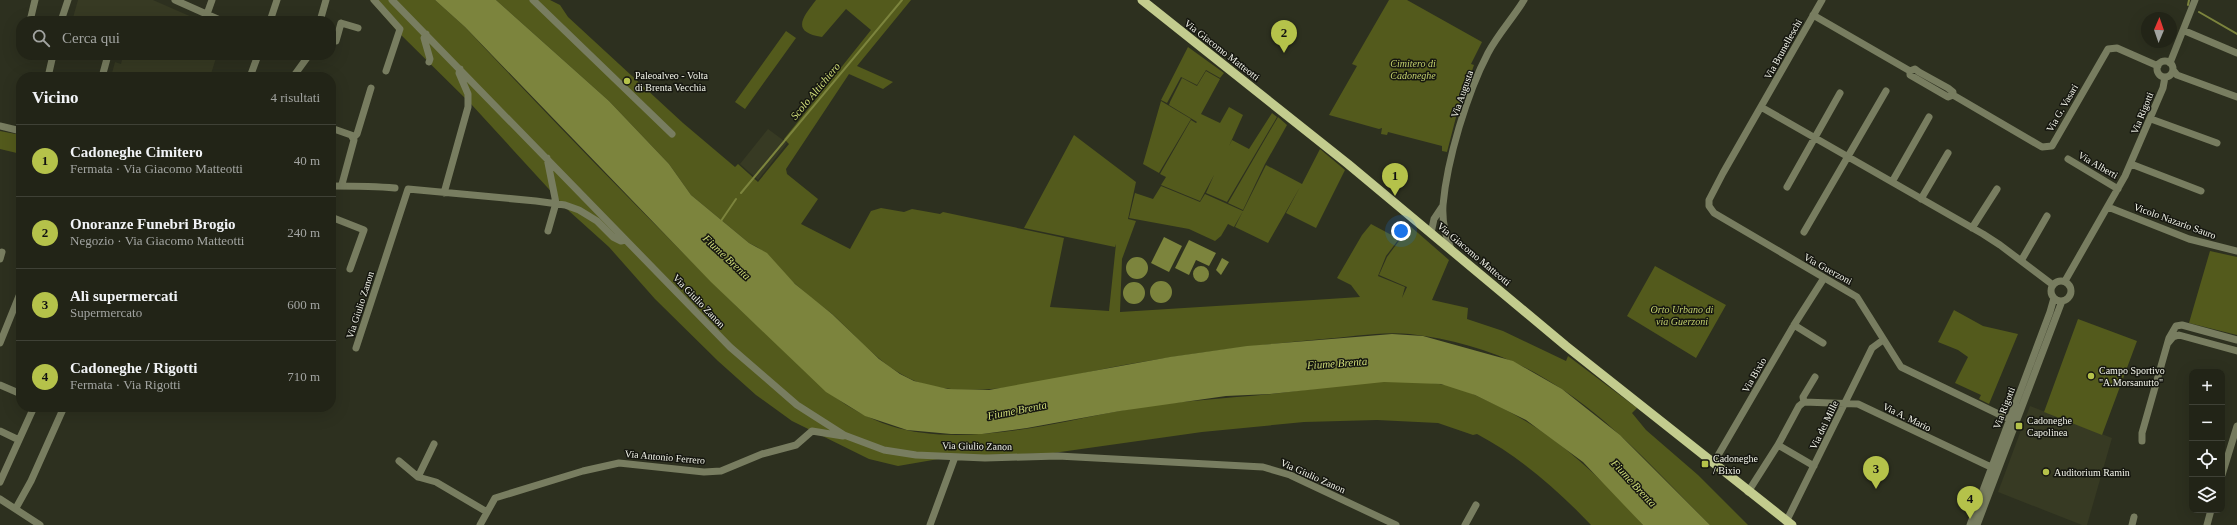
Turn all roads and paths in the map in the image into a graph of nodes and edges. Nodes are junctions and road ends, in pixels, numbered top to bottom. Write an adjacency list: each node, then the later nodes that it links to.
1 (35, 0): 16 (street)
2 (68, 0): 17 (street)
3 (175, 0): 14 (street)
4 (212, 0): 14 (street)
5 (277, 0): 19 (street)
6 (326, 0): 20 (street)
7 (374, 0): 34 (street)
8 (392, 0): 24 (street, Via Giulio Zanon)
9 (533, 0): 50 (street)
10 (1142, 0): 75 (main road, Via Giacomo Matteotti)
11 (1524, 0): 70 (street, Via Augusta)
12 (1822, 0): 15 (street, Via Brunelleschi)
13 (2195, 0): 22 (street)
14 (207, 14): 18 (street)
15 (1813, 15): 31 (street, Via G. Vasari); 44 (street, Via Brunelleschi)
16 (31, 16)
17 (63, 16)
18 (211, 16)
19 (272, 16)
20 (321, 16)
21 (358, 28): 23 (street)
22 (2185, 31): 25 (street); 32 (street)
23 (336, 34)
24 (426, 34): 30 (street); 33 (street, Via Giulio Zanon)
25 (2237, 53)
26 (52, 60): 35 (street)
27 (107, 60): 36 (street)
28 (256, 60): 37 (street)
29 (305, 60): 38 (street)
30 (429, 62)
31 (2158, 66): 32 (street); 39 (street)
32 (2172, 67): 39 (street); 43 (street)
33 (460, 69): 55 (street, Via Giulio Zanon); 67 (street, Via Giulio Zanon)
34 (386, 71)
35 (49, 72)
36 (103, 72)
37 (252, 72)
38 (297, 72)
39 (2164, 77): 46 (street, Via Rigotti)
40 (371, 88): 51 (street)
41 (1886, 91): 56 (street)
42 (1840, 93): 52 (street)
43 (2237, 97)
44 (1761, 107): 52 (street); 86 (street, Via Guerzoni)
45 (1929, 117): 59 (street)
46 (2151, 119): 53 (street); 58 (street, Via Rigotti)
47 (0, 126): 48 (street)
48 (16, 130)
49 (336, 130): 51 (street)
50 (672, 134)
51 (354, 136): 60 (street)
52 (1815, 137): 56 (street); 62 (street)
53 (2217, 144)
54 (1948, 153): 68 (street)
55 (547, 158): 69 (street); 81 (street, Via Giulio Zanon)
56 (1848, 158): 59 (street); 79 (street)
57 (2068, 160): 65 (street, Via Alberti)
58 (2131, 164): 65 (street, Via Rigotti); 66 (street)
59 (1892, 182): 68 (street)
60 (342, 184): 61 (street); 63 (street)
61 (336, 185)
62 (1787, 187)
63 (395, 188)
64 (1997, 189): 77 (street)
65 (2118, 189): 71 (street, Via Rigotti)
66 (2201, 191)
67 (444, 193): 69 (street, Via Giulio Zanon); 98 (street, Via Giulio Zanon)
68 (1922, 199): 77 (street)
69 (556, 203): 78 (street); 81 (street, Via Giulio Zanon)
70 (1443, 205): 74 (street, Via Augusta); 76 (street, Via Augusta)
71 (2108, 207): 83 (street, Vicolo Nazario Sauro); 87 (street, Via Rigotti)
72 (2047, 216): 84 (street)
73 (336, 219): 85 (street)
74 (1434, 220): 75 (street); 80 (street, Via Augusta)
75 (1420, 223): 80 (main road, Via Giacomo Matteotti)
76 (1443, 224): 80 (street); 82 (street, Via Augusta)
77 (1972, 228): 84 (street)
78 (548, 231)
79 (1804, 232)
80 (1431, 233): 82 (main road, Via Giacomo Matteotti)
81 (626, 240): 110 (street, Via Giulio Zanon)
82 (1451, 250): 117 (main road, Via Giacomo Matteotti)
83 (2237, 251)
84 (2021, 260): 88 (street)
85 (350, 269)
86 (1824, 278): 92 (street, Via Bixio); 93 (street, Via Guerzoni)
87 (2065, 281): 88 (street); 90 (street, Via Rigotti)
88 (2053, 285): 89 (street, Via Rigotti)
89 (2054, 298): 90 (street); 107 (street, Via Rigotti)
90 (2062, 300): 107 (street, Via Rigotti)
91 (16, 303): 95 (street)
92 (1794, 326): 96 (street); 117 (street, Via Bixio)
93 (1882, 340): 104 (street, Via dei Mille); 107 (street, Via Guerzoni)
94 (2237, 340): 97 (street)
95 (0, 343)
96 (1823, 343)
97 (2168, 343): 99 (street); 112 (street)
98 (356, 348)
99 (2237, 351)
100 (1815, 377): 103 (street)
101 (0, 385): 102 (street)
102 (16, 392)
103 (1804, 402): 104 (street, Via A. Mario); 114 (street)
104 (1846, 403): 119 (street, Via dei Mille); 120 (street, Via A. Mario)
105 (32, 412): 111 (street)
106 (62, 412): 126 (street)
107 (2012, 421): 120 (street, Via Rigotti)
108 (2237, 426): 118 (street)
109 (0, 431): 111 (street)
110 (844, 435): 115 (street, Via Giulio Zanon); 127 (street, Via Antonio Ferrero)
111 (19, 440): 122 (street)
112 (2142, 441)
113 (434, 444): 121 (street)
114 (1778, 446): 119 (street); 123 (street)
115 (955, 457): 133 (street); 134 (street, Via Giulio Zanon)
116 (399, 461): 121 (street)
117 (1713, 464): 123 (main road, Via Giacomo Matteotti)
118 (2225, 465)
119 (1814, 466): 130 (street, Via dei Mille)
120 (1994, 469): 136 (street, Via Rigotti); 137 (street, Via Rigotti)
121 (418, 477): 127 (street)
122 (0, 482)
123 (1748, 492): 130 (main road, Via Giacomo Matteotti)
124 (0, 499): 126 (street)
125 (1476, 505): 135 (street)
126 (16, 508): 131 (street)
127 (487, 512): 132 (street, Via Antonio Ferrero)
128 (2210, 513): 139 (street)
129 (2134, 517): 138 (street)
130 (1789, 523)
131 (40, 525)
132 (480, 525)
133 (930, 525)
134 (1396, 525)
135 (1465, 525)
136 (1970, 525)
137 (1977, 525)
138 (2132, 525)
139 (2207, 525)

